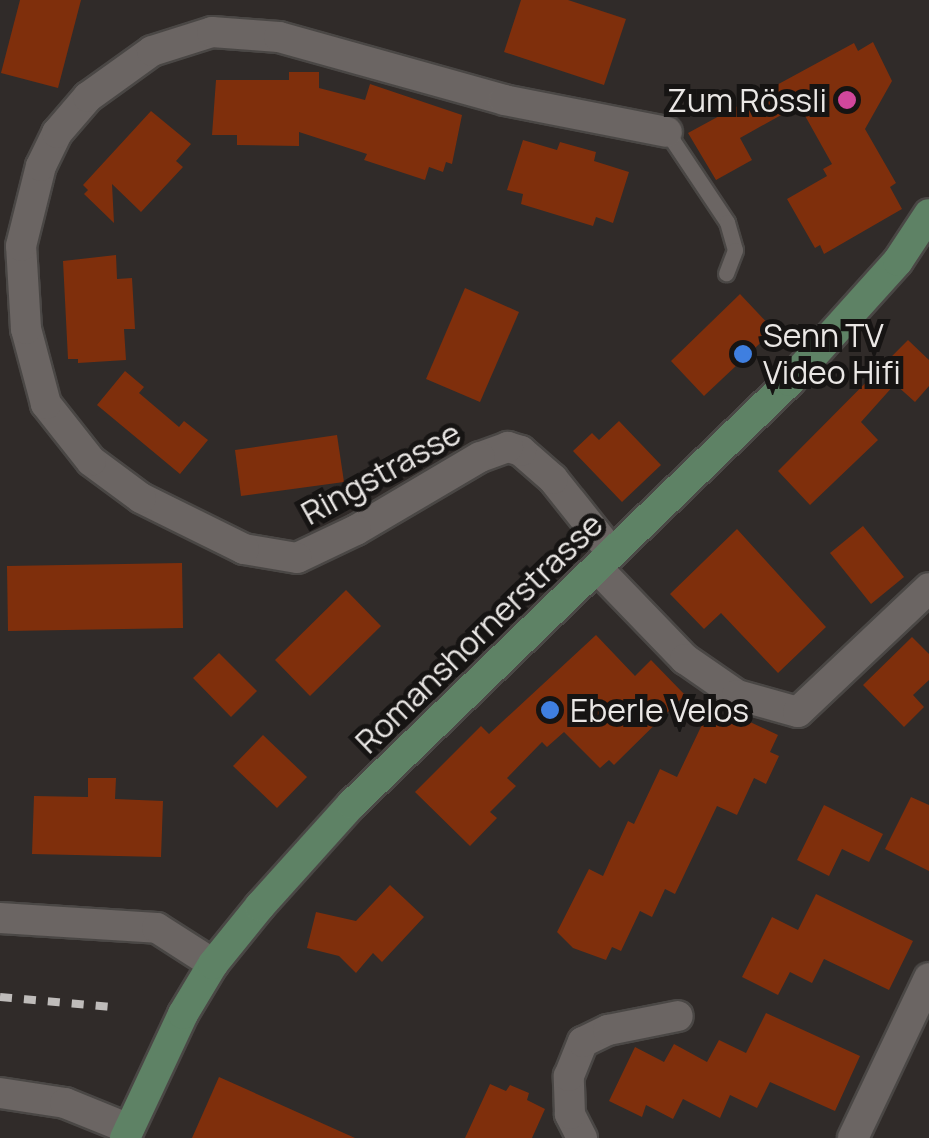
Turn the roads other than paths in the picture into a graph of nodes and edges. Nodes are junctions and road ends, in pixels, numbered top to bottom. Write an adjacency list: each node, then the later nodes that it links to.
1 (667, 132): 3 (lane); 4 (street, Ringstrasse)
2 (929, 214): 4 (main road, Romanshornerstrasse)
3 (726, 274)
4 (604, 560): 5 (street); 7 (main road, Romanshornerstrasse)
5 (929, 588)
6 (0, 918): 7 (street)
7 (214, 964): 11 (main road, Romanshornerstrasse)
8 (929, 978): 13 (street)
9 (678, 1016): 12 (street)
10 (0, 1093): 11 (street)
11 (127, 1133)
12 (582, 1138)
13 (853, 1138)

